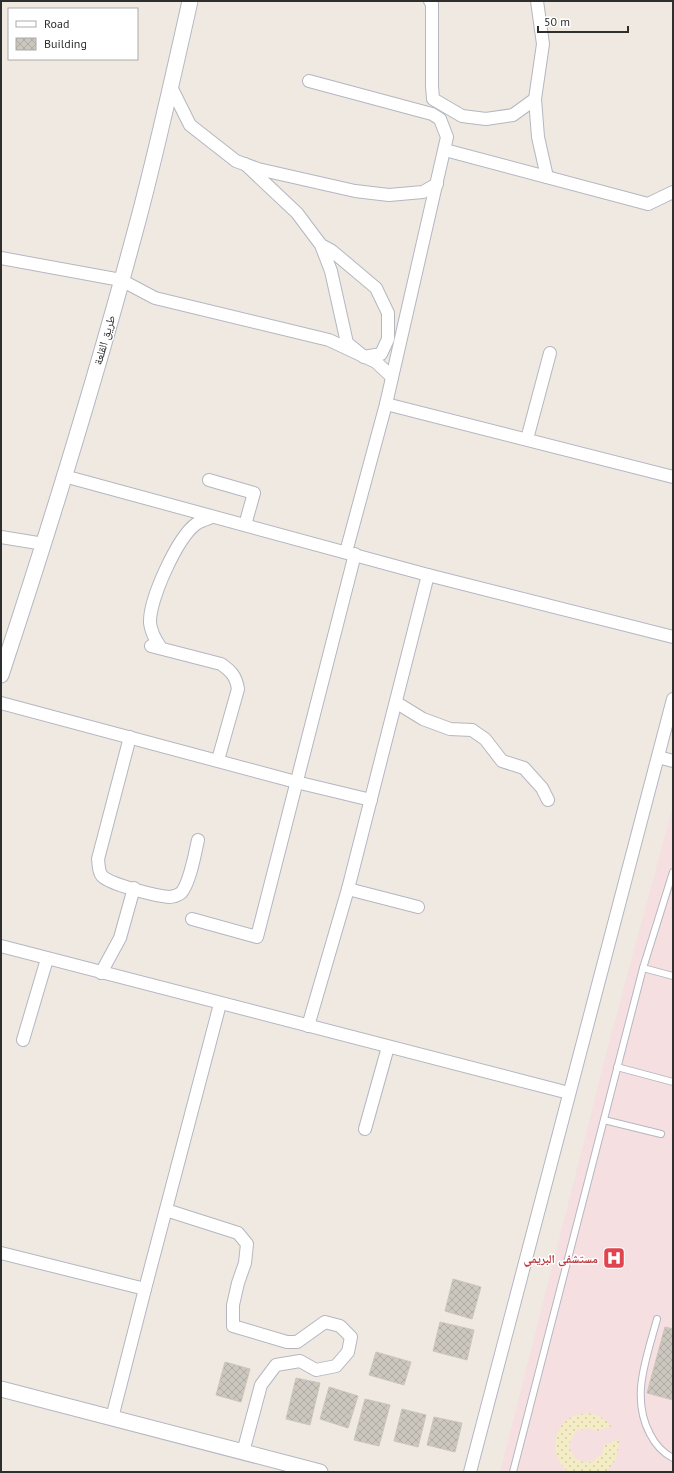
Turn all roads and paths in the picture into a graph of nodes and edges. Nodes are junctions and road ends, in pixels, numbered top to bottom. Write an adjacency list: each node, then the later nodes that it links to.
1 (190, 1): 5 (street, طريق القلعة)
2 (430, 1): 6 (street)
3 (537, 1): 6 (street)
4 (310, 81): 7 (street)
5 (171, 87): 8 (street); 14 (street, طريق القلعة)
6 (535, 98): 9 (street)
7 (445, 150): 9 (street); 10 (street)
8 (245, 164): 10 (street); 12 (street)
9 (546, 178): 11 (street)
10 (437, 184): 17 (street)
11 (673, 192)
12 (321, 245): 16 (street); 16 (street)
13 (1, 258): 14 (street)
14 (121, 280): 16 (street); 20 (street, طريق القلعة)
15 (550, 353): 19 (street)
16 (364, 356): 17 (street)
17 (392, 377): 18 (street)
18 (386, 404): 19 (street); 27 (street)
19 (527, 439): 21 (street)
20 (64, 476): 23 (street); 26 (street, طريق القلعة)
21 (673, 478)
22 (209, 480): 24 (street)
23 (212, 516): 24 (street); 36 (street)
24 (245, 526): 27 (street)
25 (1, 537): 26 (street)
26 (44, 544): 30 (street, طريق القلعة)
27 (350, 553): 28 (street); 38 (street)
28 (428, 575): 29 (street); 32 (street)
29 (673, 637)
30 (1, 675)
31 (673, 699): 35 (street)
32 (396, 702): 39 (street); 40 (street)
33 (1, 704): 34 (street)
34 (130, 737): 36 (street); 43 (street)
35 (658, 757): 37 (street); 58 (street)
36 (218, 760): 38 (street)
37 (673, 761)
38 (296, 782): 39 (street); 46 (street)
39 (371, 800): 44 (street)
40 (548, 800)
41 (198, 840): 43 (street)
42 (673, 872): 49 (lane)
43 (134, 888): 50 (street)
44 (348, 889): 45 (street); 53 (street)
45 (418, 907)
46 (192, 919)
47 (1, 946): 48 (street)
48 (47, 959): 50 (street); 54 (street)
49 (643, 968): 51 (lane); 56 (lane)
50 (101, 973): 52 (street)
51 (673, 976)
52 (220, 1004): 53 (street); 62 (street)
53 (308, 1026): 55 (street)
54 (23, 1040)
55 (388, 1047): 58 (street); 60 (street)
56 (617, 1067): 57 (lane); 59 (lane)
57 (673, 1082)
58 (569, 1093): 72 (street)
59 (604, 1120): 61 (lane); 73 (lane)
60 (365, 1130)
61 (660, 1134)
62 (166, 1210): 64 (street); 68 (street)
63 (1, 1253): 64 (street)
64 (145, 1289): 67 (street)
65 (657, 1319): 69 (lane)
66 (1, 1389): 67 (street)
67 (112, 1418): 68 (street)
68 (243, 1452): 70 (street)
69 (673, 1458)
70 (289, 1468): 71 (street)
71 (320, 1472)
72 (470, 1472)
73 (513, 1472)

